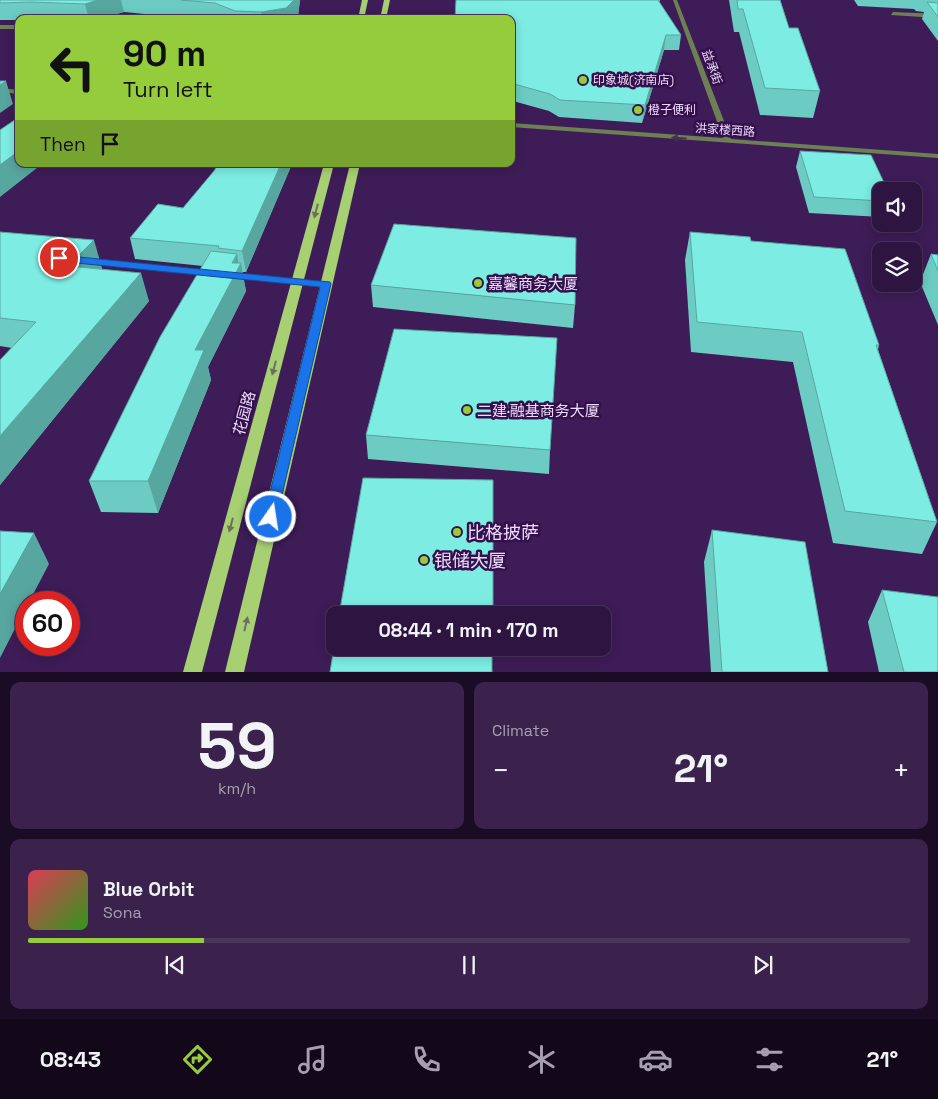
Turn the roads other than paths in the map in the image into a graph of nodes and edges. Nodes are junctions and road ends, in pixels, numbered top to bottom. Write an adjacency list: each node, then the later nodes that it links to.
1 (365, 0): 5 (main road)
2 (386, 0): 6 (main road)
3 (675, 0): 13 (street, 益承街)
4 (893, 14): 7 (street)
5 (362, 15)
6 (384, 15)
7 (938, 16)
8 (0, 27): 9 (street)
9 (15, 27)
10 (0, 90): 11 (street)
11 (15, 92)
12 (515, 125): 13 (street, 洪家楼西路, one-way to 12)
13 (728, 141): 14 (street, 洪家楼西路)
14 (938, 156)
15 (328, 167): 18 (main road, 花园路, one-way to 18)
16 (354, 167): 19 (main road)
17 (79, 260): 18 (street)
18 (297, 282): 19 (street); 20 (main road, 花园路, one-way to 20)
19 (326, 284): 21 (main road, one-way to 19)
20 (192, 672)
21 (234, 672)

